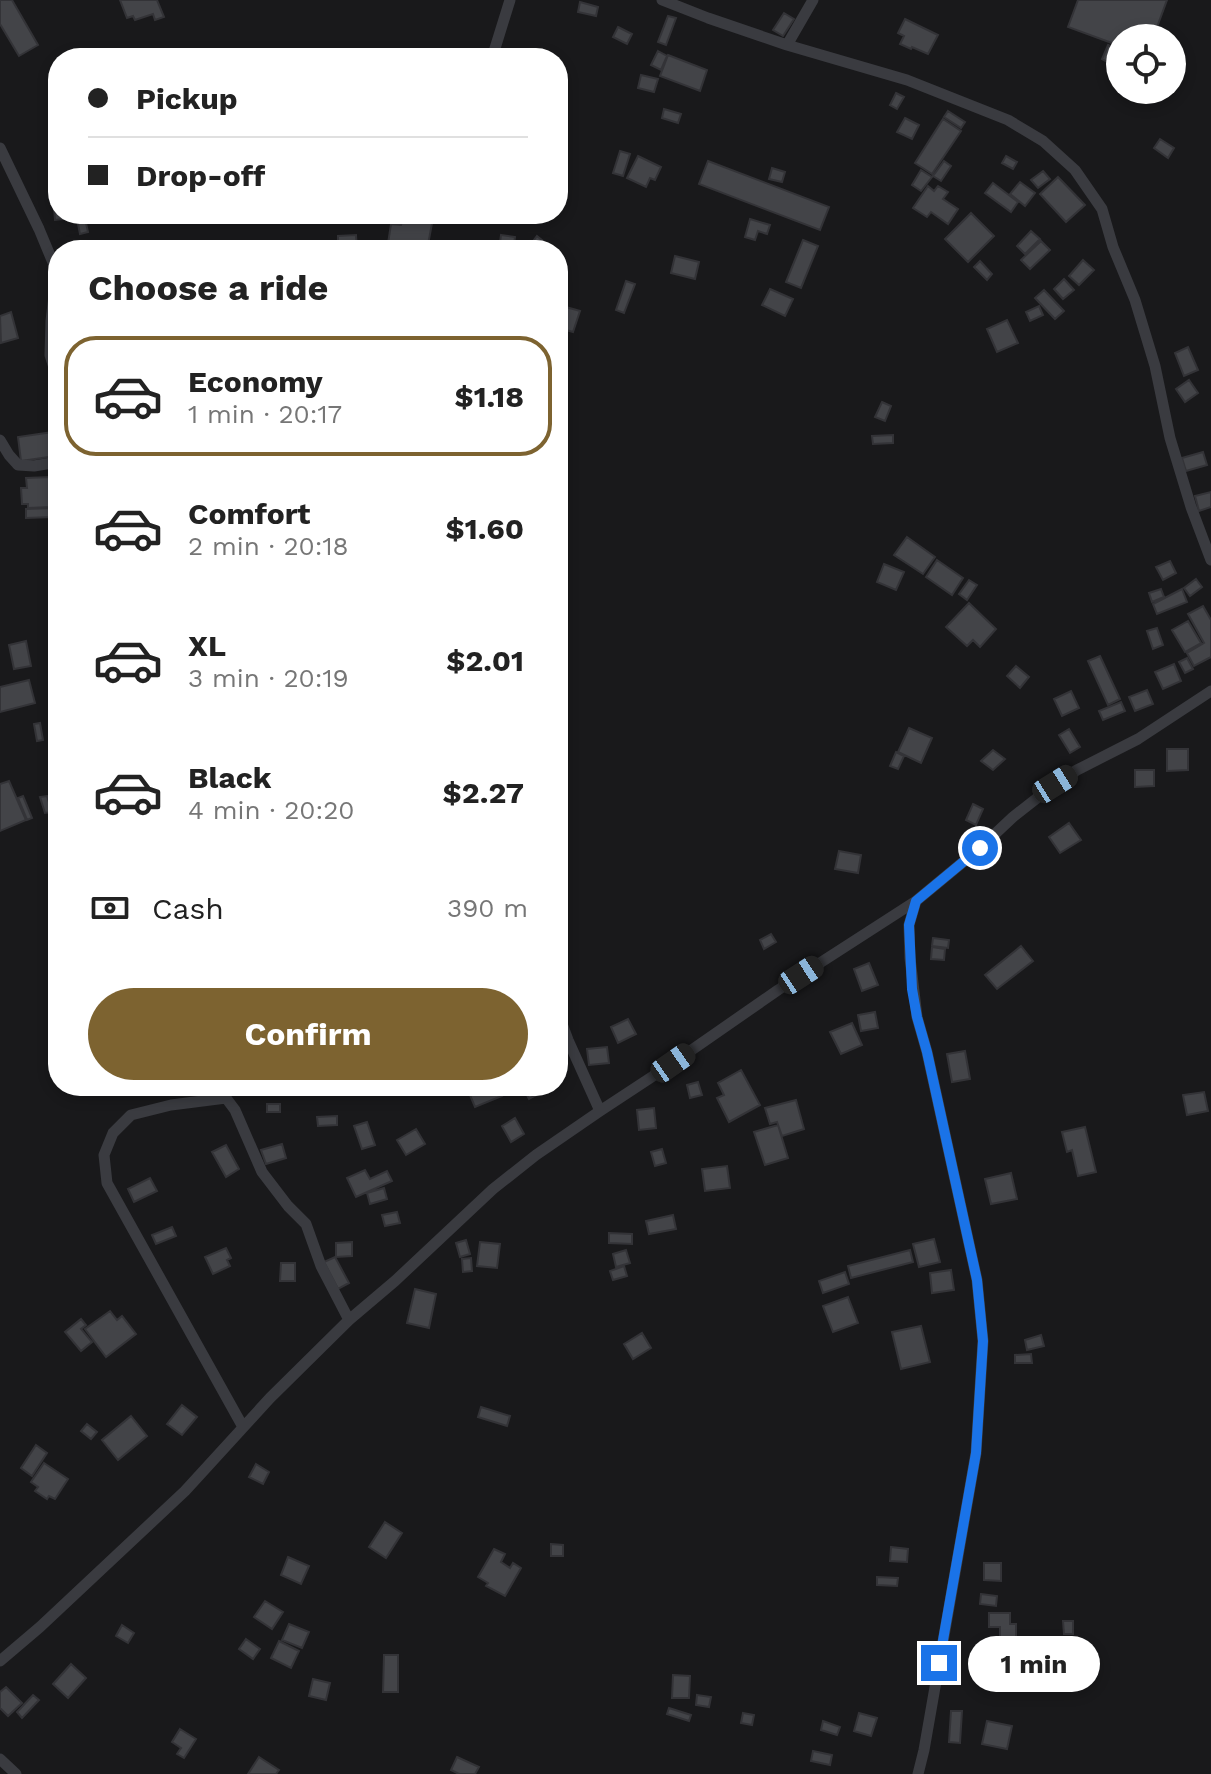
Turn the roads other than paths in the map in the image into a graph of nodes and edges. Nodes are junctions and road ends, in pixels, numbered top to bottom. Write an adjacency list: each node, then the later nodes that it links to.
1 (510, 0): 5 (street)
2 (662, 0): 4 (street)
3 (813, 0): 4 (street)
4 (787, 45): 10 (street)
5 (495, 48)
6 (0, 148): 7 (street)
7 (48, 251)
8 (0, 440): 9 (street)
9 (48, 464)
10 (1211, 560)
11 (1211, 691): 12 (street)
12 (916, 901): 16 (street); 22 (street)
13 (568, 1038): 16 (street)
14 (208, 1096): 18 (street)
15 (226, 1096): 17 (street)
16 (600, 1111): 17 (street)
17 (349, 1320): 18 (street)
18 (243, 1427): 19 (street)
19 (0, 1661)
20 (0, 1759): 21 (street)
21 (16, 1774)
22 (918, 1774)

